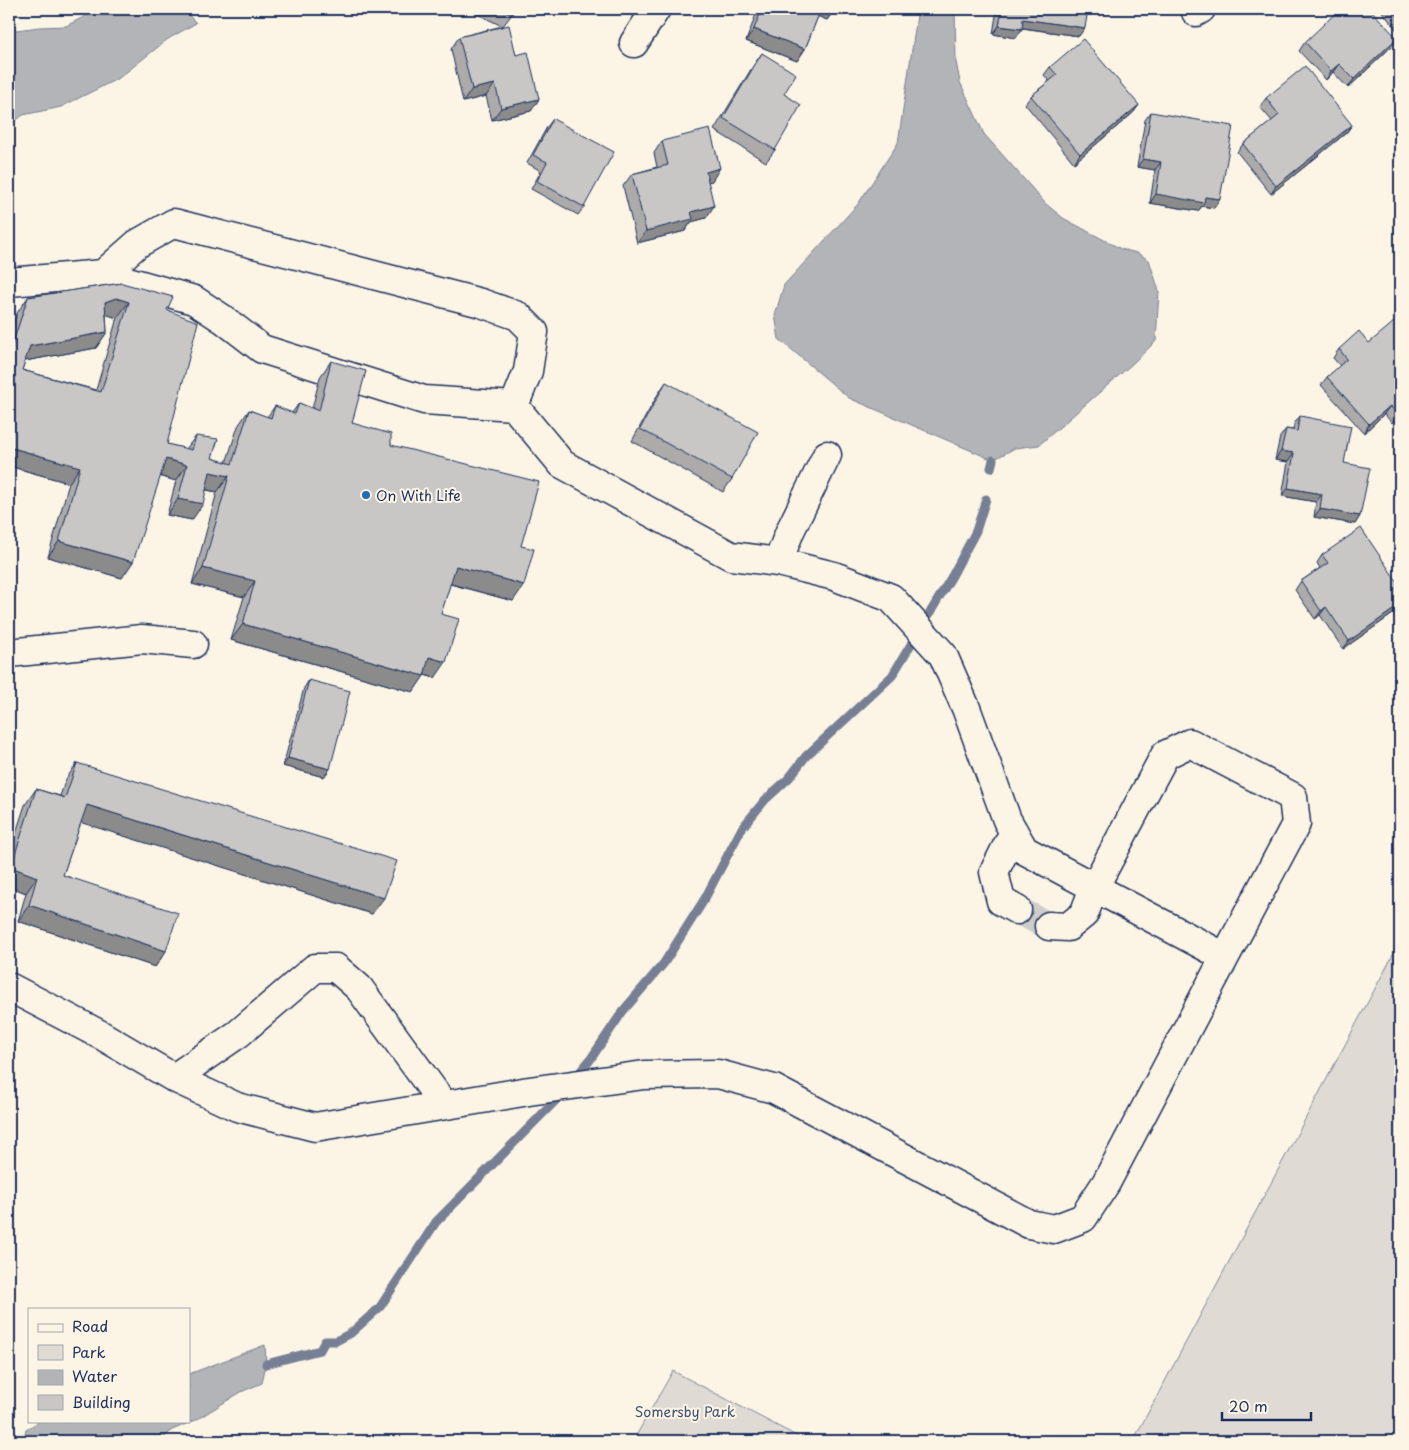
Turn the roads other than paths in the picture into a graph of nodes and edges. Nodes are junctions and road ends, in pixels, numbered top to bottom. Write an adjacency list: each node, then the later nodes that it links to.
1 (656, 9): 2 (street)
2 (634, 43)
3 (103, 274): 4 (street); 5 (street); 5 (street)
4 (9, 282)
5 (514, 406): 7 (street)
6 (827, 455): 7 (street)
7 (778, 562): 10 (street)
8 (194, 644): 9 (street)
9 (9, 653)
10 (1014, 832): 11 (street); 12 (street)
11 (1094, 888): 13 (street); 14 (street); 14 (street)
12 (1017, 910)
13 (1049, 926)
14 (1225, 957): 17 (street)
15 (9, 987): 16 (street)
16 (174, 1078): 17 (street); 17 (street)
17 (444, 1105)

